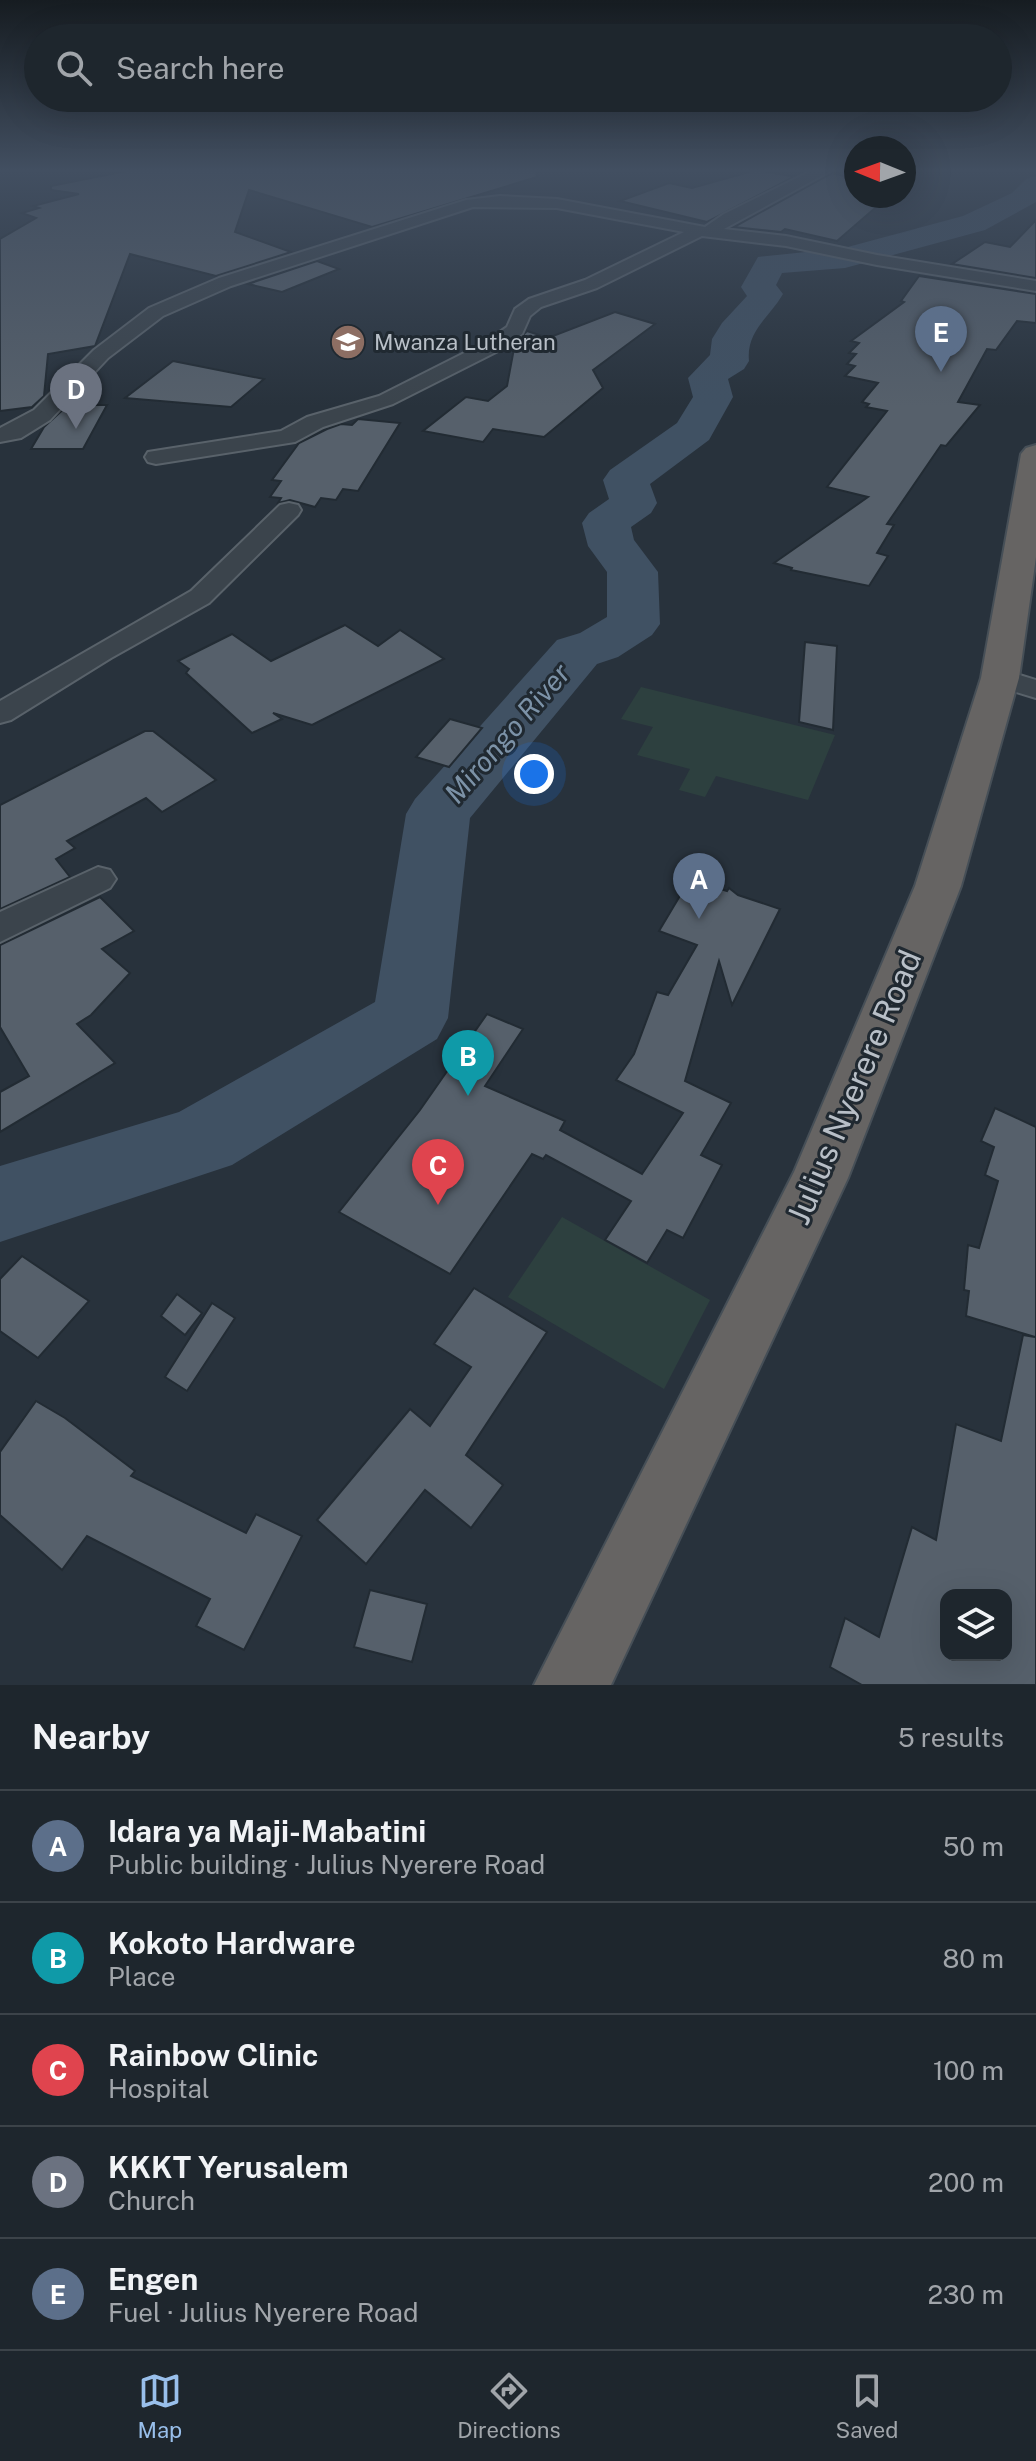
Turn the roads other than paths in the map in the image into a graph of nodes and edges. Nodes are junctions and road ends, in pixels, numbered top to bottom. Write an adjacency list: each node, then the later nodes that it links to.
1 (329, 249): 5 (street)
2 (667, 249): 7 (street)
3 (824, 249): 4 (street)
4 (1036, 286)
5 (0, 435)
6 (1036, 454): 9 (highway, Julius Nyerere Road)
7 (156, 457)
8 (289, 510): 10 (street)
9 (1018, 684): 13 (highway, Julius Nyerere Road)
10 (0, 714)
11 (98, 879): 12 (street)
12 (0, 929)
13 (588, 1680)

